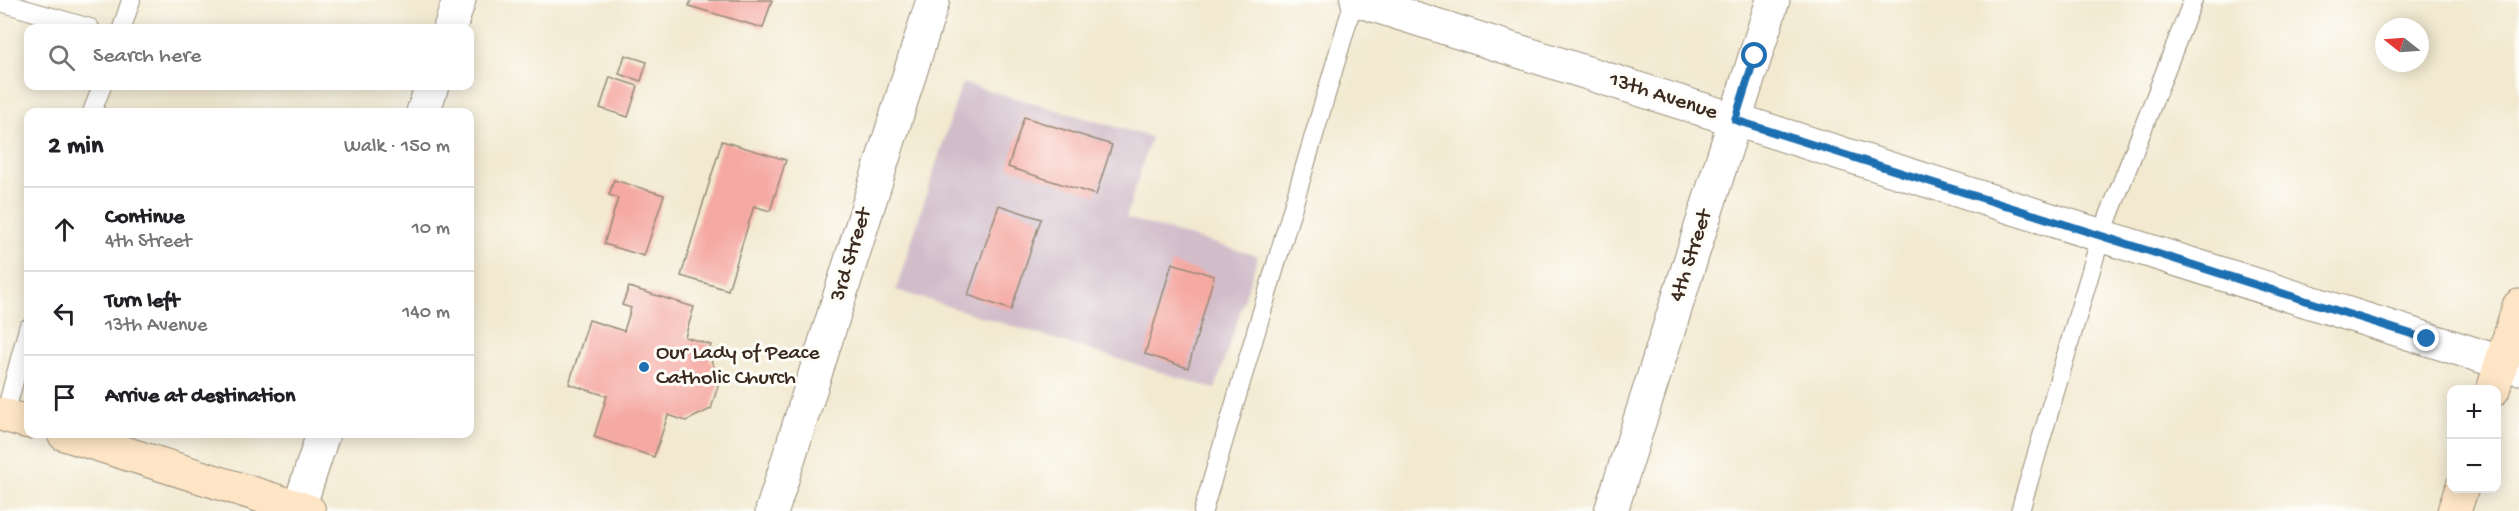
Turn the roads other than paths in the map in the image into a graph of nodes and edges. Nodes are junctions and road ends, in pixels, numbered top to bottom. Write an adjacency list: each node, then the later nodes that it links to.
1 (131, 0): 9 (lane)
2 (459, 0): 10 (street)
3 (933, 0): 25 (street, 3rd Street)
4 (1355, 0): 15 (street, 13th Avenue); 26 (lane)
5 (1773, 0): 15 (street, 4th Street)
6 (2193, 0): 16 (lane)
7 (0, 2): 8 (lane)
8 (76, 24)
9 (123, 24)
10 (451, 24)
11 (100, 90): 13 (lane)
12 (431, 90): 14 (street)
13 (94, 108)
14 (424, 108)
15 (1735, 120): 16 (street, 13th Avenue); 27 (street, 4th Street)
16 (2101, 236): 19 (street, 13th Avenue); 28 (lane)
17 (2519, 306): 19 (street)
18 (24, 349): 20 (lane)
19 (2504, 373)
20 (11, 417)
21 (77, 438): 24 (street)
22 (322, 438): 24 (street)
23 (2461, 493): 29 (street)
24 (302, 510)
25 (772, 511)
26 (1203, 511)
27 (1611, 511)
28 (2020, 511)
29 (2454, 511)

